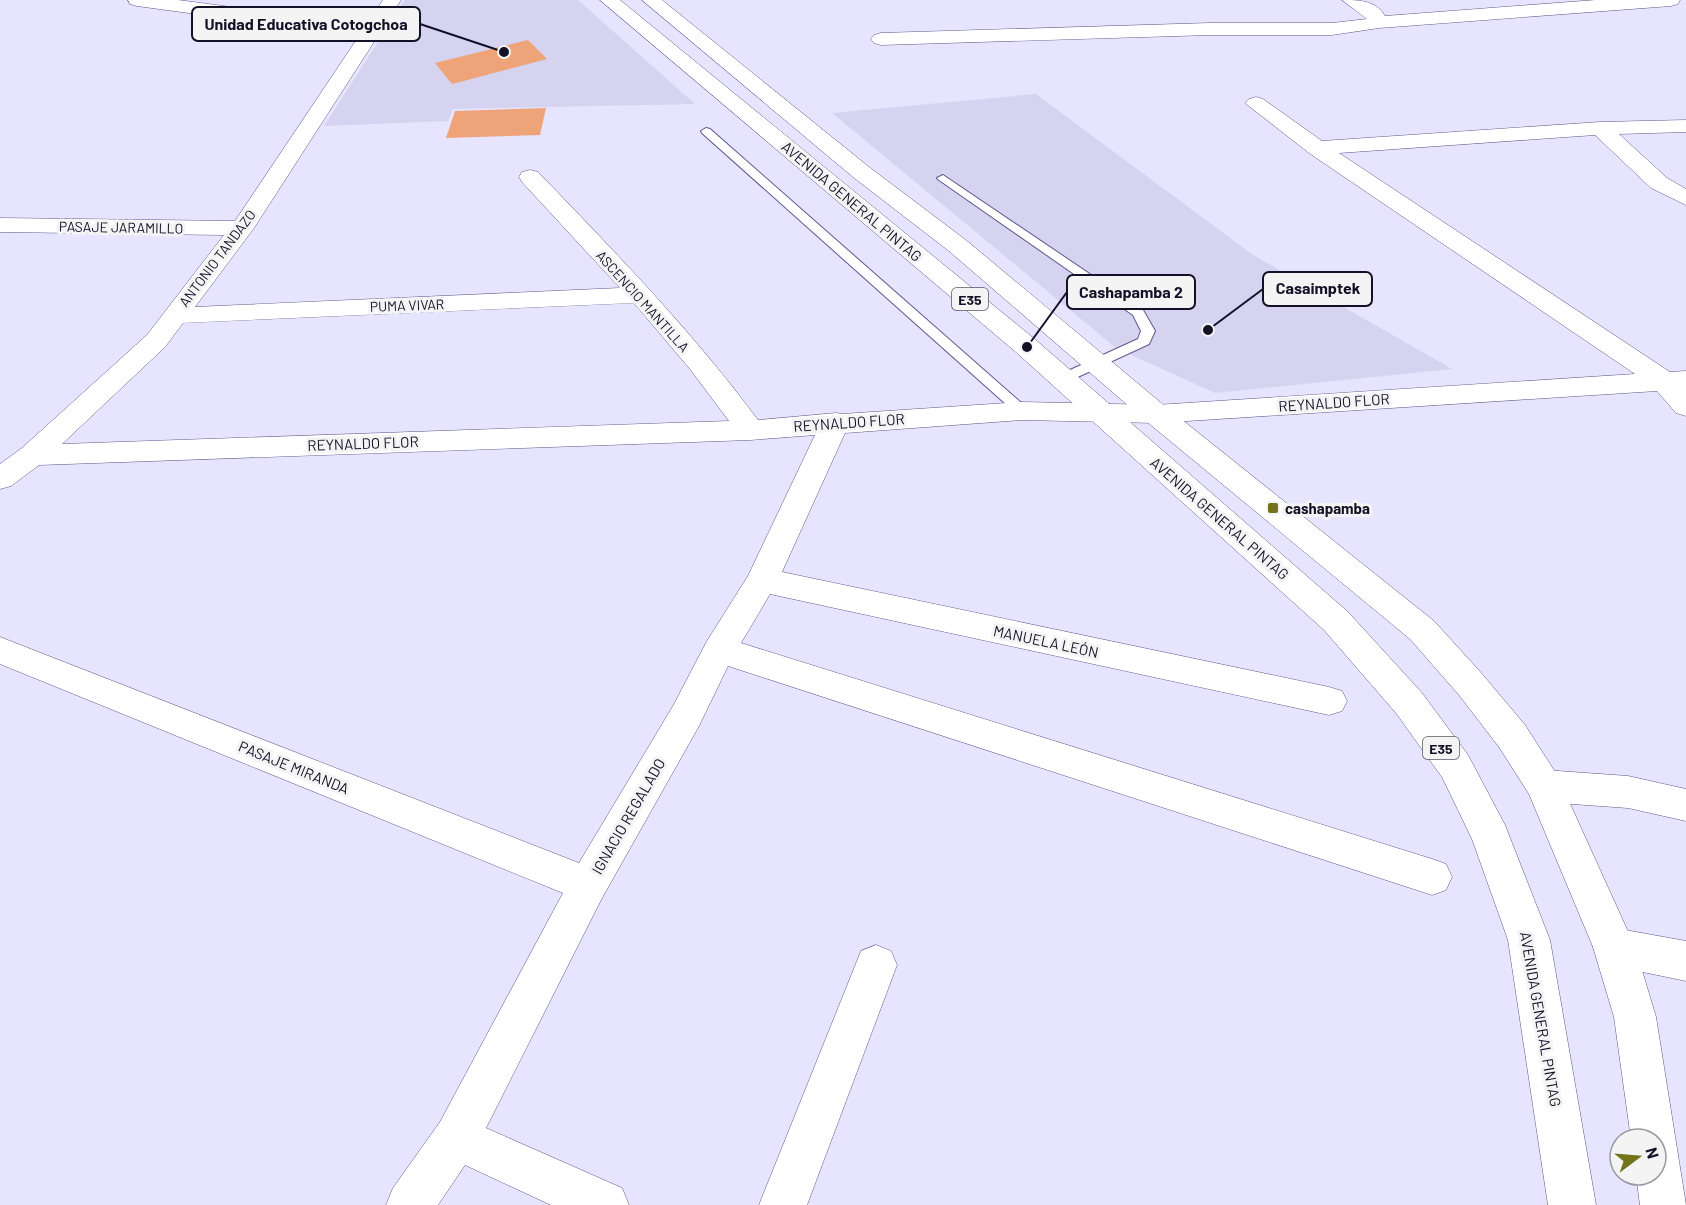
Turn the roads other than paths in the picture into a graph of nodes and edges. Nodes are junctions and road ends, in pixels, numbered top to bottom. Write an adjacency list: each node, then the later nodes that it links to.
1 (392, 0): 8 (main road, ANTONIO TANDAZO)
2 (609, 0): 23 (main road, AVENIDA GENERAL PINTAG / E35)
3 (651, 0): 22 (main road, AVENIDA GENERAL PINTAG / E35)
4 (1351, 0): 7 (main road)
5 (1671, 0): 7 (main road)
6 (146, 1): 8 (main road)
7 (1378, 22): 9 (main road)
8 (372, 32): 19 (main road, ANTONIO TANDAZO)
9 (881, 39)
10 (1256, 103): 14 (main road)
11 (1686, 126): 12 (main road)
12 (1600, 128): 14 (main road); 17 (main road)
13 (706, 131): 26 (lane)
14 (1317, 148): 24 (main road)
15 (530, 177): 20 (main road, ASCENCIO MANTILLA)
16 (944, 178): 22 (lane)
17 (1686, 198)
18 (0, 225): 19 (main road, PASAJE JARAMILLO)
19 (242, 228): 21 (main road, ANTONIO TANDAZO)
20 (640, 295): 21 (main road, PUMA VIVAR); 30 (main road, ASCENCIO MANTILLA)
21 (173, 316): 31 (main road, ANTONIO TANDAZO)
22 (1098, 364): 23 (lane); 28 (main road, AVENIDA GENERAL PINTAG / E35)
23 (1062, 379): 27 (main road, AVENIDA GENERAL PINTAG / E35)
24 (1675, 381): 25 (main road); 28 (main road, REYNALDO FLOR)
25 (1686, 407)
26 (1022, 411): 27 (main road, REYNALDO FLOR); 29 (main road, REYNALDO FLOR)
27 (1099, 412): 28 (main road, REYNALDO FLOR); 50 (main road, AVENIDA GENERAL PINTAG / E35)
28 (1156, 414): 37 (main road, AVENIDA GENERAL PINTAG / E35)
29 (836, 422): 30 (main road, REYNALDO FLOR); 33 (main road, IGNACIO REGALADO)
30 (750, 430): 31 (main road, REYNALDO FLOR)
31 (32, 454): 32 (main road, ANTONIO TANDAZO)
32 (0, 479)
33 (762, 580): 35 (main road, IGNACIO REGALADO); 36 (main road, MANUELA LEÓN)
34 (0, 650): 40 (main road, PASAJE MIRANDA)
35 (719, 650): 39 (main road); 40 (main road, IGNACIO REGALADO)
36 (1329, 701)
37 (1544, 786): 38 (main road); 41 (main road, AVENIDA GENERAL PINTAG / E35)
38 (1686, 805)
39 (1432, 877)
40 (588, 885): 45 (main road, IGNACIO REGALADO)
41 (1614, 947): 42 (main road); 44 (main road, AVENIDA GENERAL PINTAG / E35)
42 (1686, 961)
43 (876, 965): 49 (main road)
44 (1652, 1127)
45 (456, 1138): 47 (main road, IGNACIO REGALADO); 48 (main road)
46 (1661, 1187): 51 (main road)
47 (411, 1205)
48 (605, 1205)
49 (783, 1205)
50 (1572, 1205)
51 (1664, 1205)

